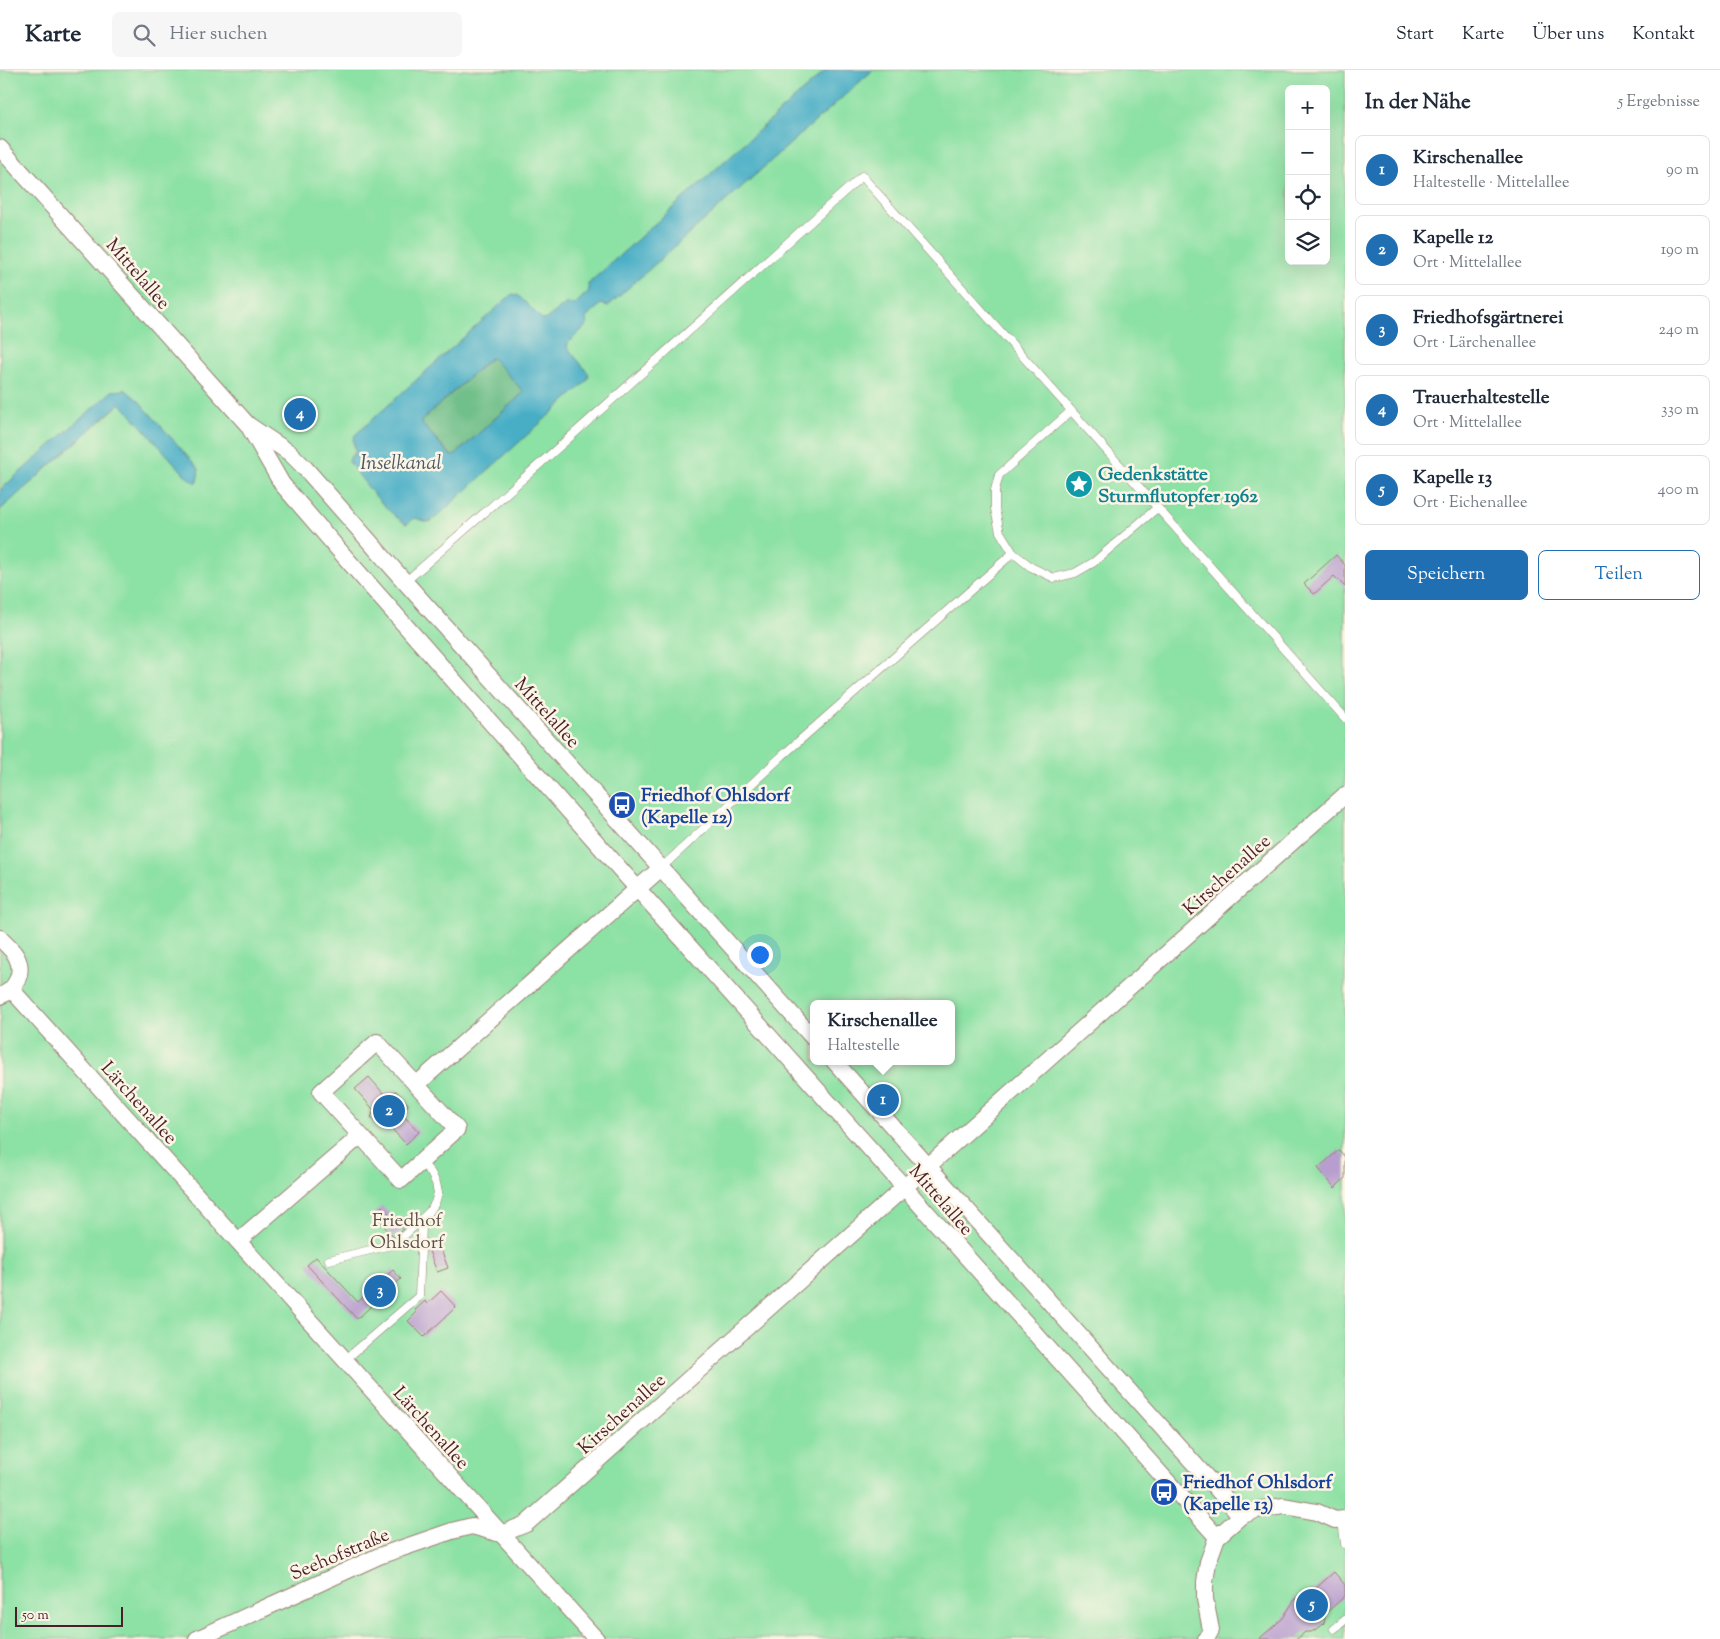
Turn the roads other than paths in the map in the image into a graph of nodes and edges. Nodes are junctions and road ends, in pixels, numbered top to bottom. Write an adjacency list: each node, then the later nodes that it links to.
1 (0, 148): 3 (street, Mittelallee)
2 (1071, 411): 4 (lane); 5 (lane); 6 (lane)
3 (248, 425): 6 (street, Mittelallee); 7 (street, Mittelallee)
4 (1157, 508): 5 (lane); 8 (lane)
5 (1012, 552): 10 (lane)
6 (406, 582): 7 (street); 10 (street, Mittelallee)
7 (384, 601): 11 (street, Mittelallee)
8 (1345, 718)
9 (1345, 795): 19 (street, Kirschenallee)
10 (661, 868): 11 (street); 14 (street, Mittelallee)
11 (637, 888): 16 (street); 20 (street, Mittelallee)
12 (0, 938): 13 (street, Lärchenallee)
13 (6, 992): 22 (street, Lärchenallee)
14 (810, 1035)
15 (838, 1065): 19 (street, Mittelallee)
16 (416, 1085): 17 (street); 18 (street)
17 (360, 1136): 18 (street); 22 (street)
18 (421, 1162): 21 (lane)
19 (928, 1166): 20 (street, Kirschenallee); 25 (street, Mittelallee)
20 (905, 1187): 27 (street, Kirschenallee); 28 (street, Mittelallee)
21 (419, 1222): 23 (lane); 24 (lane)
22 (238, 1241): 24 (street, Lärchenallee)
23 (329, 1260)
24 (345, 1360): 27 (street, Lärchenallee)
25 (1241, 1516): 26 (street); 28 (street)
26 (1344, 1519): 29 (lane)
27 (501, 1534): 32 (street, Seehofstraße); 33 (street, Lärchenallee)
28 (1217, 1537): 34 (street)
29 (1345, 1544)
30 (1345, 1620): 31 (lane)
31 (1334, 1629)
32 (198, 1639)
33 (596, 1639)
34 (1206, 1639)

